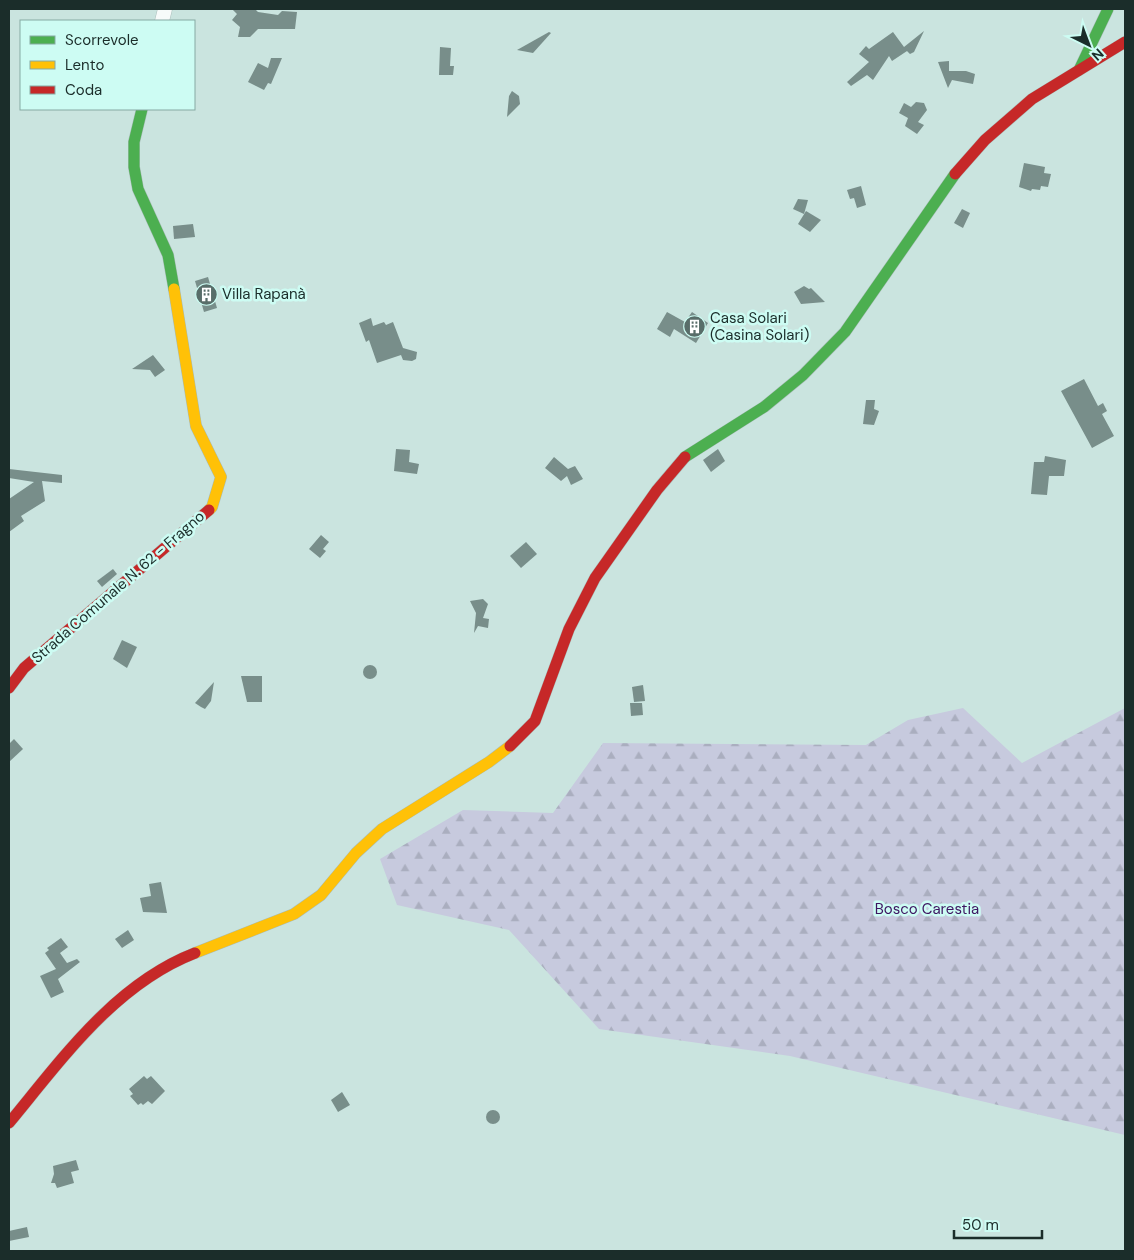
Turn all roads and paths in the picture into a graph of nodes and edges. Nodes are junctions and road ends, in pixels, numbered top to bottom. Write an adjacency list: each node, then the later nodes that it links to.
1 (1108, 9): 3 (main road)
2 (1125, 42): 3 (main road)
3 (1079, 70): 6 (main road)
4 (142, 110): 5 (main road, Strada Comunale N. 62 - Fragno)
5 (9, 688)
6 (9, 1123)

